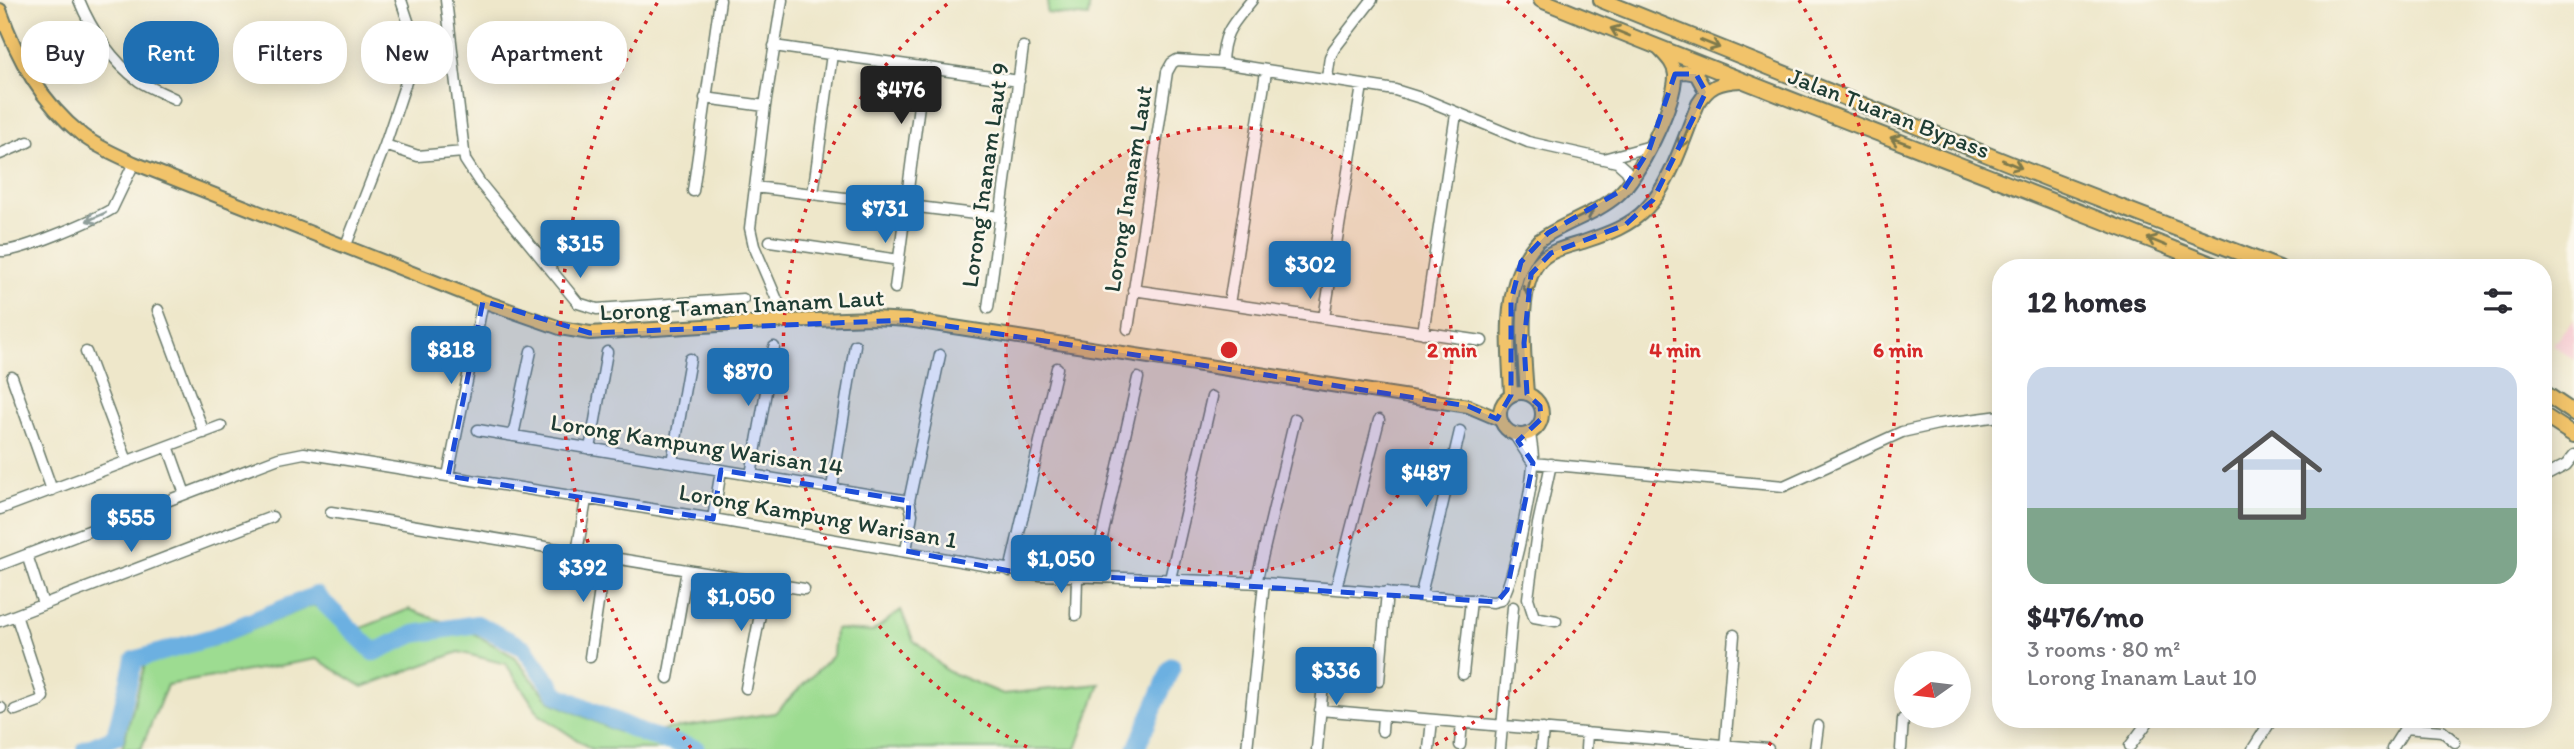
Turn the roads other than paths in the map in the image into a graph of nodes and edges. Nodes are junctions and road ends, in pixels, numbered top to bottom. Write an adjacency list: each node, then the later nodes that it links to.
1 (79, 0): 25 (street)
2 (401, 0): 29 (street)
3 (446, 0): 31 (street)
4 (720, 0): 24 (street)
5 (782, 0): 11 (street)
6 (1252, 0): 15 (street)
7 (1372, 0): 19 (street)
8 (1541, 0): 13 (highway, Jalan Tuaran Bypass, one-way to 8)
9 (1601, 0): 46 (highway, Jalan Tuaran Bypass, one-way to 46)
10 (1, 14): 34 (main road, Lorong Taman Inanam Laut)
11 (774, 46): 14 (street); 26 (street)
12 (1023, 47): 20 (street, Lorong Inanam Laut 9)
13 (1658, 48): 18 (main road); 21 (highway, Jalan Tuaran Bypass)
14 (832, 54): 16 (street); 39 (street)
15 (1222, 63): 17 (street); 49 (street, Lorong Inanam Laut)
16 (924, 67): 20 (street); 37 (street)
17 (1266, 72): 19 (street); 52 (street)
18 (1675, 74): 23 (main road); 30 (main road)
19 (1327, 78): 22 (street)
20 (1019, 81): 41 (street, Lorong Inanam Laut 9)
21 (1744, 81): 23 (main road); 45 (highway, Jalan Tuaran Bypass, one-way to 21)
22 (1362, 86): 27 (street); 55 (street)
23 (1706, 92): 70 (main road, one-way to 70)
24 (705, 98): 26 (street); 38 (street)
25 (175, 99)
26 (765, 106): 36 (street)
27 (1456, 114): 33 (street); 58 (street)
28 (28, 142): 32 (street)
29 (385, 145): 31 (street); 43 (street)
30 (1651, 146): 33 (street); 35 (main road)
31 (463, 152): 50 (street)
32 (0, 154)
33 (1607, 158): 35 (street)
34 (134, 163): 43 (main road, Lorong Taman Inanam Laut); 44 (street, one-way to 44)
35 (1632, 180): 73 (main road, one-way to 35)
36 (755, 187): 39 (street); 56 (street)
37 (908, 188)
38 (694, 191)
39 (813, 194): 40 (street)
40 (906, 205): 41 (street); 47 (street)
41 (1000, 217): 53 (street, Lorong Inanam Laut 9)
42 (770, 242): 47 (street)
43 (346, 246): 51 (main road, Lorong Taman Inanam Laut)
44 (0, 251)
45 (2198, 259)
46 (2255, 259)
47 (899, 260): 48 (street)
48 (895, 288)
49 (1133, 290): 52 (street); 57 (street, Lorong Inanam Laut)
50 (743, 299)
51 (483, 301): 56 (main road, Lorong Taman Inanam Laut); 99 (street)
52 (1229, 304): 55 (street)
53 (988, 308)
54 (158, 310): 84 (street)
55 (1324, 318): 58 (street)
56 (786, 321): 74 (main road, Lorong Taman Inanam Laut)
57 (1128, 329)
58 (1423, 333): 59 (street)
59 (1482, 341)
60 (855, 345): 100 (street)
61 (774, 347): 98 (street)
62 (531, 351): 88 (street)
63 (86, 352): 92 (street)
64 (607, 352): 90 (street)
65 (940, 355): 104 (street)
66 (690, 359): 93 (street)
67 (1056, 368): 115 (street)
68 (12, 377): 101 (street)
69 (1138, 378): 117 (street)
70 (1527, 394): 73 (main road); 85 (main road)
71 (1212, 397): 118 (street)
72 (2552, 398): 75 (highway)
73 (1507, 399): 74 (main road); 79 (main road)
74 (1468, 406): 79 (main road, Lorong Taman Inanam Laut)
75 (2574, 413)
76 (1992, 417): 95 (street)
77 (1295, 419): 120 (street)
78 (1379, 420): 121 (street)
79 (1501, 421): 86 (main road)
80 (2552, 421): 87 (highway)
81 (221, 426): 84 (street)
82 (478, 430): 88 (street, Lorong Kampung Warisan 14)
83 (1460, 431): 124 (street)
84 (204, 433): 89 (street)
85 (1530, 433): 86 (main road); 94 (street, Lorong Kampung Warisan 1)
86 (1514, 434): 94 (street)
87 (2574, 435)
88 (513, 436): 90 (street, Lorong Kampung Warisan 14)
89 (168, 446): 92 (street); 102 (street)
90 (590, 449): 93 (street, Lorong Kampung Warisan 14)
91 (2574, 456): 97 (street)
92 (127, 461): 101 (street)
93 (673, 462): 96 (street, Lorong Kampung Warisan 14)
94 (1534, 463): 95 (street); 125 (street, Lorong Kampung Warisan 1)
95 (1551, 464): 131 (street)
96 (721, 470): 98 (street, Lorong Kampung Warisan 14); 108 (street)
97 (2552, 472)
98 (751, 475): 100 (street, Lorong Kampung Warisan 14)
99 (448, 476): 102 (street, Lorong Kampung Warisan 1); 103 (street, Lorong Kampung Warisan 1)
100 (832, 488): 104 (street, Lorong Kampung Warisan 14)
101 (52, 489): 105 (street)
102 (185, 494): 111 (street, Lorong Kampung Warisan 1)
103 (586, 500): 108 (street, Lorong Kampung Warisan 1); 110 (street)
104 (909, 501): 109 (street)
105 (0, 509)
106 (331, 512): 110 (street)
107 (272, 517): 126 (street)
108 (713, 519): 109 (street, Lorong Kampung Warisan 1)
109 (906, 551): 115 (street, Lorong Kampung Warisan 1)
110 (577, 552): 112 (street)
111 (27, 555): 113 (street, Lorong Kampung Warisan 1); 126 (street)
112 (605, 556): 114 (street); 133 (street)
113 (0, 565)
114 (687, 570): 119 (street); 136 (street)
115 (1010, 571): 116 (street, Lorong Kampung Warisan 1)
116 (1077, 577): 117 (street, Lorong Kampung Warisan 1); 129 (street)
117 (1093, 578): 118 (street, Lorong Kampung Warisan 1)
118 (1170, 579): 120 (street, Lorong Kampung Warisan 1)
119 (766, 583): 122 (street); 138 (street)
120 (1261, 583): 121 (street, Lorong Kampung Warisan 1); 160 (street)
121 (1336, 588): 123 (street, Lorong Kampung Warisan 1)
122 (804, 589)
123 (1387, 592): 124 (street, Lorong Kampung Warisan 1); 137 (street)
124 (1421, 594): 125 (street, Lorong Kampung Warisan 1)
125 (1471, 600): 135 (street)
126 (43, 604): 128 (street)
127 (1513, 607): 144 (street)
128 (16, 615): 130 (street); 139 (street)
129 (1076, 615)
130 (0, 621)
131 (1556, 621)
132 (1734, 635): 159 (street)
133 (590, 657)
134 (1325, 662): 140 (street)
135 (1464, 674)
136 (668, 678)
137 (1379, 681)
138 (746, 688)
139 (15, 710)
140 (1320, 710): 141 (street); 161 (street)
141 (1383, 716): 142 (street); 152 (street)
142 (1432, 720): 143 (street); 162 (street)
143 (1462, 722): 144 (street); 156 (street)
144 (1502, 726): 151 (street); 163 (street)
145 (1818, 726): 168 (street)
146 (1902, 728): 169 (street)
147 (2143, 728): 158 (street)
148 (2266, 728): 170 (street)
149 (2405, 728): 171 (street)
150 (2427, 728): 155 (street)
151 (1543, 729): 153 (street); 164 (street)
152 (1382, 731)
153 (1587, 733): 154 (street); 165 (street)
154 (1628, 736): 157 (street); 166 (street)
155 (2455, 742)
156 (1460, 745)
157 (1672, 745): 159 (street)
158 (2130, 746)
159 (1725, 747): 167 (street)
160 (1247, 749)
161 (1317, 749)
162 (1429, 749)
163 (1500, 749)
164 (1541, 749)
165 (1586, 749)
166 (1626, 749)
167 (1768, 749)
168 (1815, 749)
169 (1901, 749)
170 (2253, 749)
171 (2392, 749)

